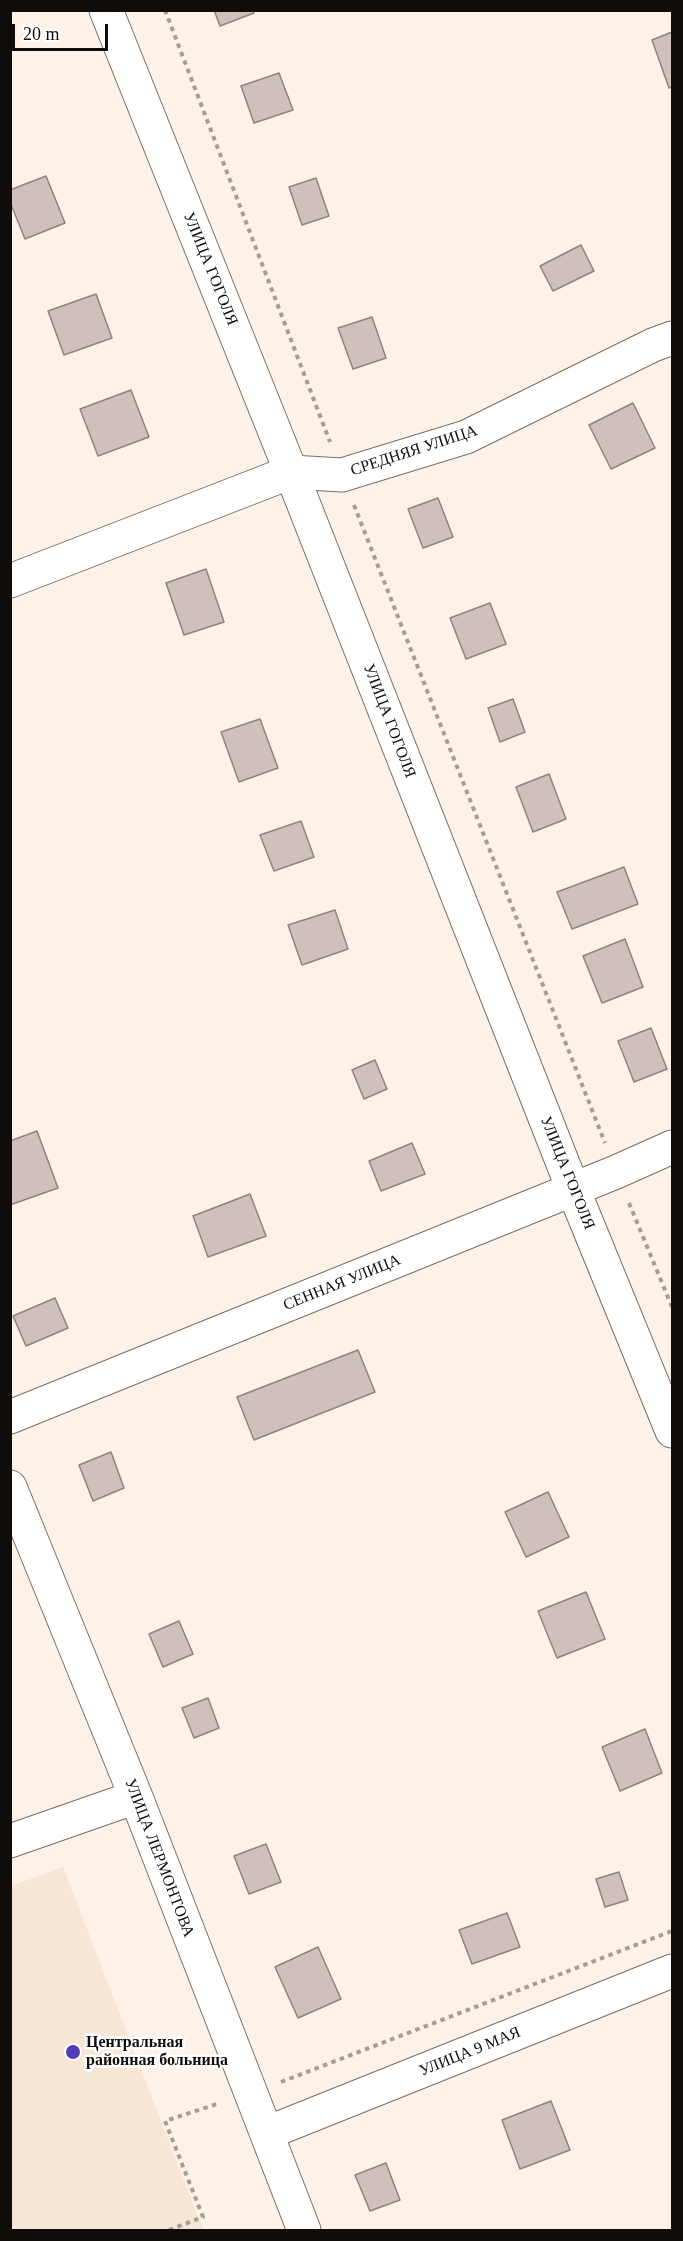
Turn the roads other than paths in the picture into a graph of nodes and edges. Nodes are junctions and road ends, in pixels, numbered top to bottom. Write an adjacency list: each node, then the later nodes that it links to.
1 (106, 10): 3 (street, УЛИЦА ГОГОЛЯ)
2 (672, 338): 3 (street, СРЕДНЯЯ УЛИЦА)
3 (291, 472): 4 (street, СРЕДНЯЯ УЛИЦА); 6 (street, УЛИЦА ГОГОЛЯ)
4 (10, 581)
5 (672, 1147): 6 (street, СЕННАЯ УЛИЦА)
6 (573, 1189): 7 (street, СЕННАЯ УЛИЦА); 8 (street, УЛИЦА ГОГОЛЯ)
7 (10, 1417)
8 (672, 1431)
9 (10, 1487): 10 (street, УЛИЦА ЛЕРМОНТОВА)
10 (136, 1797): 11 (street); 13 (street, УЛИЦА ЛЕРМОНТОВА)
11 (10, 1841)
12 (672, 1971): 13 (street, УЛИЦА 9 МАЯ)
13 (267, 2133): 14 (street, УЛИЦА ЛЕРМОНТОВА)
14 (304, 2230)

